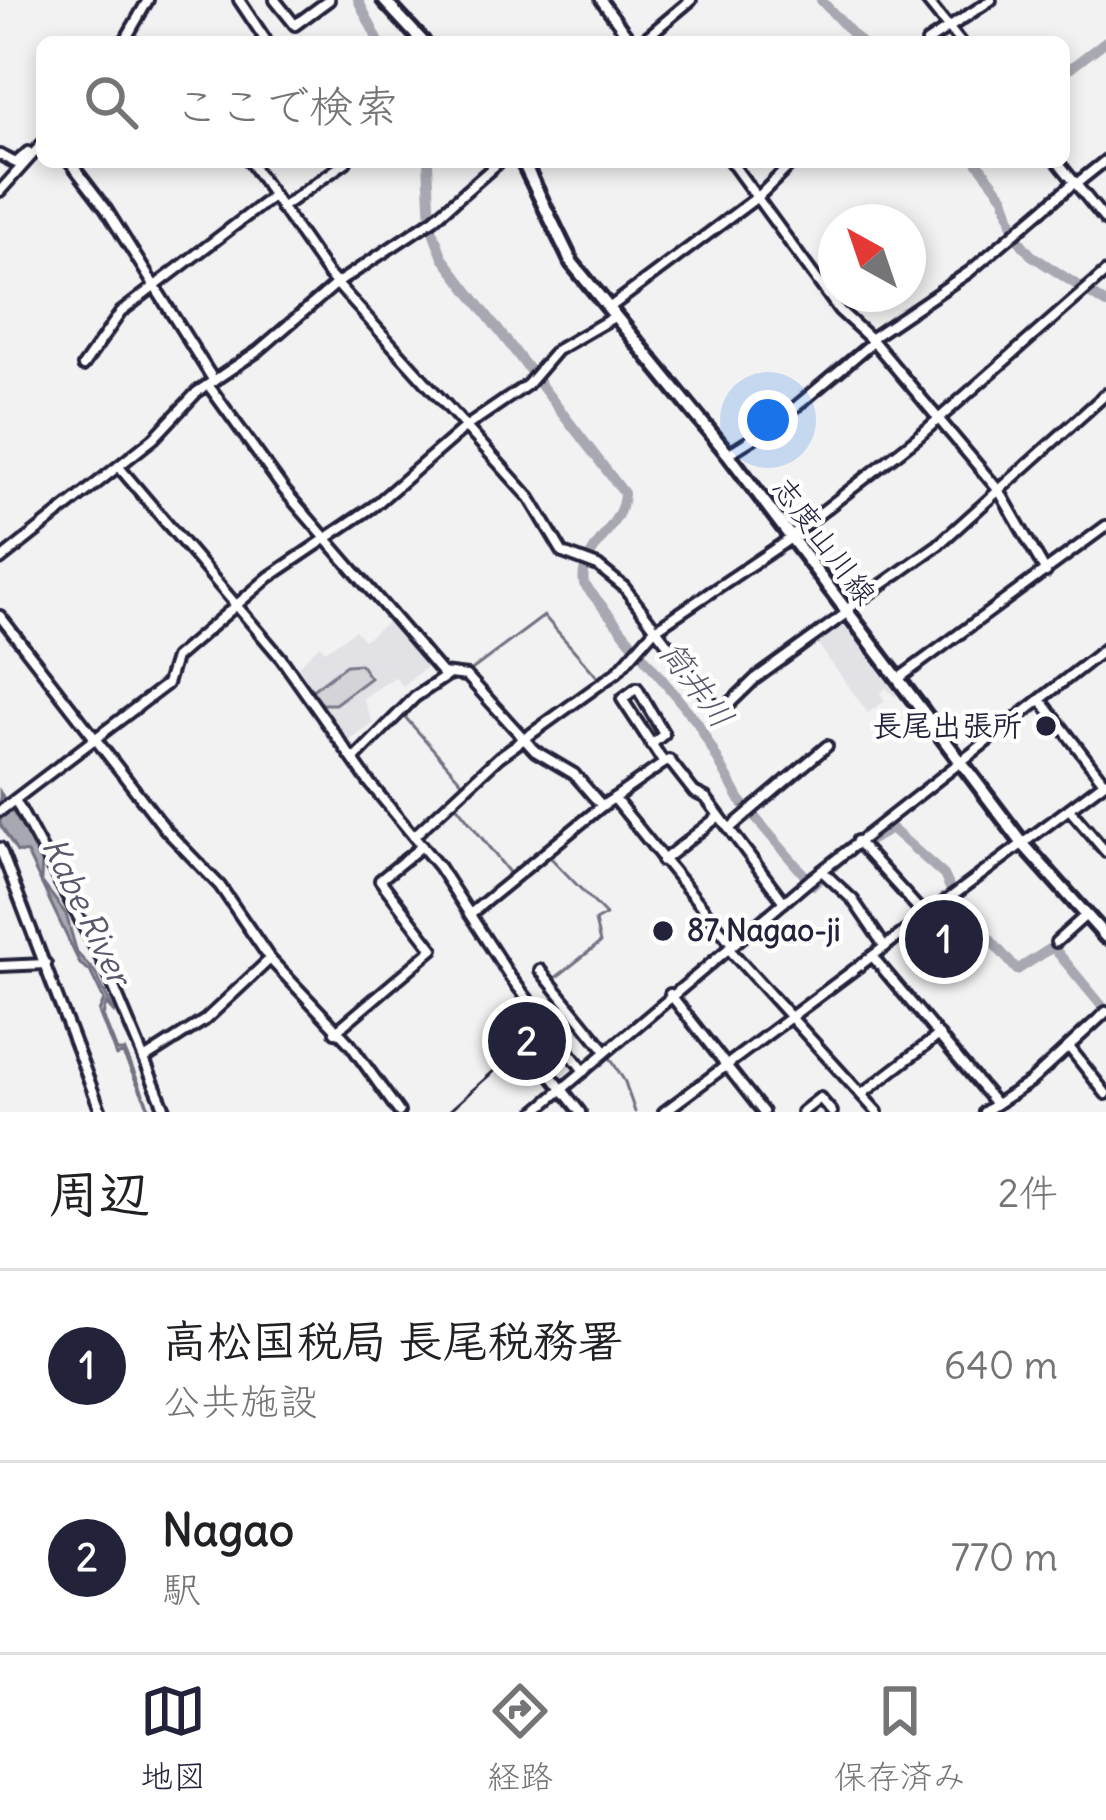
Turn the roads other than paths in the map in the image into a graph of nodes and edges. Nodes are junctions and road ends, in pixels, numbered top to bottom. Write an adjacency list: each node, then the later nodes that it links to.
1 (148, 0): 11 (street)
2 (239, 0): 12 (street)
3 (275, 0): 4 (street)
4 (329, 0)
5 (384, 0): 13 (main road)
6 (601, 0): 14 (street)
7 (691, 0): 15 (street)
8 (926, 0): 10 (street)
9 (991, 0): 10 (street)
10 (949, 29): 16 (street); 17 (street)
11 (127, 36)
12 (262, 36)
13 (417, 36)
14 (631, 36)
15 (644, 36)
16 (937, 36)
17 (955, 36)
18 (36, 147): 20 (street)
19 (36, 149): 31 (street)
20 (0, 155)
21 (1106, 160): 30 (street)
22 (75, 168): 38 (street)
23 (254, 168): 33 (street)
24 (338, 168): 34 (street)
25 (492, 168): 37 (street)
26 (526, 168): 39 (main road, 志度山川線)
27 (736, 168): 32 (street)
28 (787, 168): 32 (street)
29 (1063, 168): 30 (street)
30 (1076, 183): 35 (street); 40 (street)
31 (0, 191)
32 (760, 195): 39 (street); 40 (street)
33 (273, 196): 34 (street); 38 (street)
34 (281, 208): 37 (street)
35 (1106, 221)
36 (1106, 272): 44 (street)
37 (336, 284): 42 (street); 45 (street)
38 (151, 287): 41 (street); 42 (street)
39 (611, 313): 45 (street); 46 (main road, 志度山川線)
40 (872, 340): 44 (street); 46 (street)
41 (83, 366)
42 (211, 384): 47 (street); 50 (street)
43 (1106, 394): 48 (street)
44 (937, 420): 48 (street); 51 (street)
45 (464, 428): 50 (street); 57 (street)
46 (728, 454): 51 (main road, 志度山川線)
47 (119, 467): 52 (street); 54 (street)
48 (1000, 492): 53 (street); 55 (street)
49 (1106, 526): 53 (street)
50 (328, 536): 54 (street); 59 (street)
51 (791, 537): 55 (main road, 志度山川線); 57 (street)
52 (0, 560)
53 (1046, 572): 60 (street)
54 (238, 606): 62 (street); 66 (street)
55 (847, 611): 57 (street); 60 (main road, 志度山川線)
56 (0, 616): 62 (street)
57 (650, 635): 63 (street)
58 (1106, 649): 61 (street)
59 (448, 675): 63 (street); 66 (street)
60 (898, 679): 68 (main road, 志度山川線)
61 (1041, 700): 68 (street); 69 (street)
62 (95, 737): 71 (street); 94 (street)
63 (524, 738): 72 (street); 77 (street)
64 (651, 746): 64 (street); 67 (street)
65 (827, 746): 76 (street)
66 (354, 759): 77 (street)
67 (664, 764): 70 (street); 75 (street)
68 (962, 764): 78 (street); 79 (main road, 志度山川線)
69 (1105, 782): 73 (street)
70 (614, 798): 72 (street); 83 (street)
71 (13, 801): 74 (street); 105 (street)
72 (602, 806): 86 (street)
73 (1070, 808): 79 (street); 82 (street)
74 (0, 812)
75 (719, 816): 76 (street); 83 (street)
76 (729, 830): 85 (street)
77 (414, 836): 80 (street)
78 (860, 844): 84 (street); 88 (street)
79 (1023, 844): 87 (main road, 志度山川線); 88 (street)
80 (422, 846): 86 (street); 101 (street)
81 (0, 848): 95 (street)
82 (1106, 852)
83 (662, 860): 91 (street)
84 (825, 874): 85 (street); 92 (street)
85 (788, 899): 91 (street)
86 (470, 914): 108 (street)
87 (1086, 915): 89 (main road, 志度山川線); 90 (street)
88 (926, 917): 92 (street)
89 (1106, 938)
90 (1056, 942)
91 (730, 946): 98 (street); 100 (street)
92 (885, 947): 93 (street)
93 (873, 957): 100 (street); 102 (street)
94 (270, 959): 101 (street); 105 (street)
95 (46, 964): 96 (street); 113 (street)
96 (0, 966)
97 (540, 970): 104 (street)
98 (670, 994): 104 (street); 106 (street)
99 (1104, 1015): 103 (street)
100 (792, 1017): 106 (street); 110 (street)
101 (335, 1032): 115 (street)
102 (939, 1034): 110 (street); 112 (street)
103 (1069, 1046): 111 (street); 112 (street)
104 (606, 1051): 108 (street)
105 (144, 1059): 114 (street)
106 (728, 1065): 118 (street); 119 (street)
107 (546, 1069): 109 (street)
108 (584, 1071): 109 (street)
109 (562, 1089): 116 (street); 117 (street)
110 (862, 1094): 122 (street)
111 (1106, 1094)
112 (999, 1103): 123 (street); 124 (street)
113 (101, 1112)
114 (166, 1112)
115 (399, 1112)
116 (535, 1112)
117 (580, 1112)
118 (664, 1112)
119 (763, 1112)
120 (802, 1112): 121 (street)
121 (832, 1112)
122 (877, 1112)
123 (984, 1112)
124 (1008, 1112)

